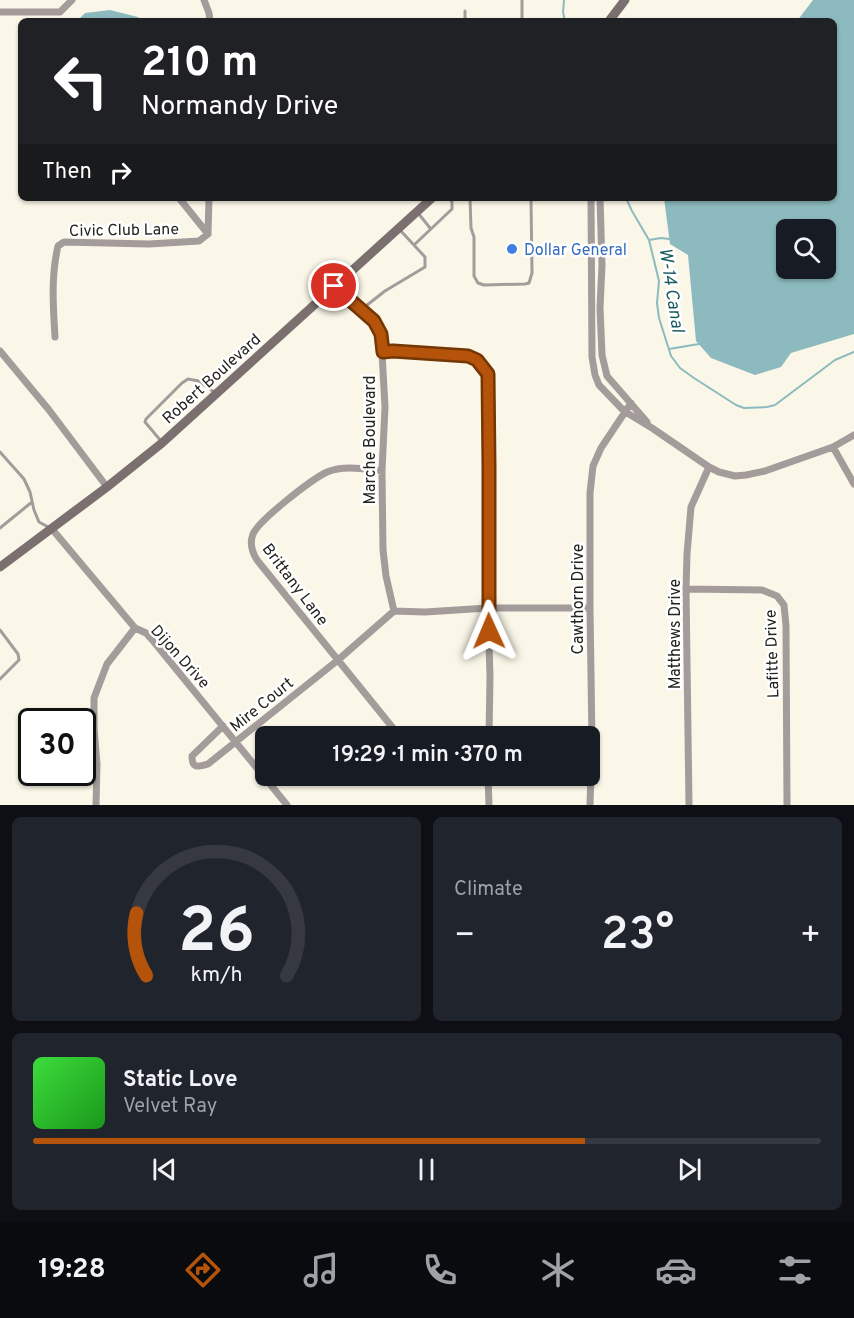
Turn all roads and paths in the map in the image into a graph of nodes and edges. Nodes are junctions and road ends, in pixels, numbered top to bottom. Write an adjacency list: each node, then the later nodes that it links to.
1 (72, 0): 6 (street)
2 (204, 0): 7 (street)
3 (522, 0): 9 (lane)
4 (625, 0): 10 (main road)
5 (465, 11): 8 (lane)
6 (0, 12)
7 (210, 18)
8 (465, 18)
9 (522, 18)
10 (611, 18)
11 (181, 201): 22 (street)
12 (209, 201): 22 (street)
13 (429, 201): 19 (main road, Robert Boulevard)
14 (451, 201): 21 (lane)
15 (470, 201): 16 (lane)
16 (531, 201)
17 (591, 201): 26 (street)
18 (600, 201): 27 (street)
19 (417, 212): 20 (main road, Robert Boulevard); 21 (lane)
20 (399, 228): 23 (lane); 24 (main road, Robert Boulevard)
21 (430, 228): 23 (lane)
22 (208, 234): 28 (street, Civic Club Lane)
23 (414, 244): 25 (lane)
24 (334, 286): 25 (street, Marche Boulevard); 31 (main road, Robert Boulevard)
25 (360, 310): 30 (street, Marche Boulevard)
26 (592, 321): 27 (street); 33 (street)
27 (601, 321): 32 (street)
28 (55, 337)
29 (0, 351): 42 (street)
30 (383, 352): 40 (street, Marche Boulevard); 48 (street)
31 (216, 394): 36 (main road, Robert Boulevard); 36 (lane)
32 (631, 403): 33 (street, Cawthorn Drive); 34 (street)
33 (624, 411): 34 (street); 49 (street, Cawthorn Drive)
34 (652, 428): 39 (street)
35 (854, 435): 37 (street)
36 (162, 443): 42 (main road, Robert Boulevard)
37 (833, 447): 39 (street); 41 (street)
38 (0, 452): 43 (lane)
39 (709, 467): 47 (street, Matthews Drive)
40 (382, 471): 50 (street, Marche Boulevard); 53 (street, Brittany Lane)
41 (854, 484)
42 (107, 487): 45 (main road, Robert Boulevard)
43 (32, 502): 44 (lane); 45 (lane)
44 (0, 528)
45 (52, 529): 46 (main road, Robert Boulevard); 51 (street, Dijon Drive)
46 (0, 567)
47 (686, 589): 64 (street, Matthews Drive); 65 (street, Lafitte Drive)
48 (488, 608): 49 (street); 50 (street); 57 (street)
49 (590, 608): 63 (street, Cawthorn Drive)
50 (394, 611): 53 (street, Mire Court)
51 (135, 628): 55 (street, Dijon Drive); 60 (street)
52 (0, 630): 54 (lane)
53 (338, 660): 56 (street, Brittany Lane); 58 (street, Mire Court)
54 (0, 679)
55 (223, 726): 58 (street, Dijon Drive); 58 (street, Mire Court)
56 (391, 726)
57 (489, 726)
58 (235, 742): 61 (street, Dijon Drive)
59 (489, 786): 62 (street)
60 (96, 805)
61 (286, 805)
62 (489, 805)
63 (591, 805)
64 (689, 805)
65 (787, 805)

